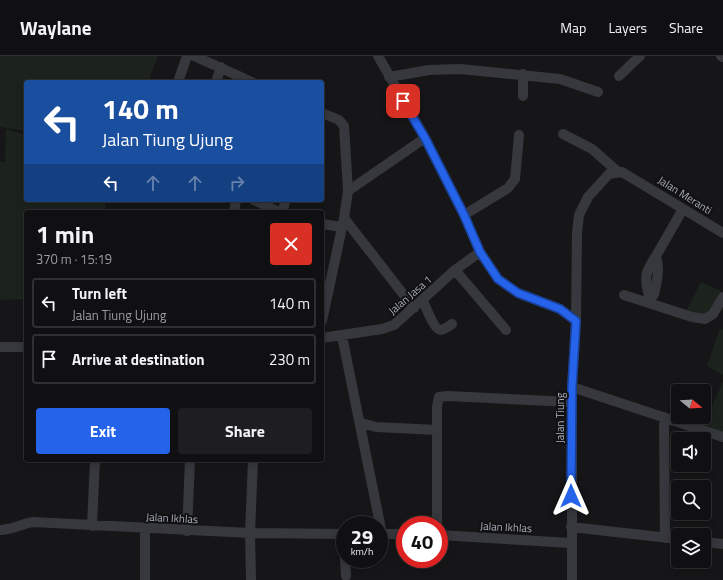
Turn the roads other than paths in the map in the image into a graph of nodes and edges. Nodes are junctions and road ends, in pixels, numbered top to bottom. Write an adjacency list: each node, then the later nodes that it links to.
1 (187, 56): 9 (street)
2 (194, 56): 5 (street)
3 (378, 56): 8 (street)
4 (640, 56): 7 (street)
5 (220, 67): 10 (street); 11 (street)
6 (523, 74): 8 (street); 12 (street); 13 (street)
7 (619, 76)
8 (389, 77): 17 (street)
9 (179, 80)
10 (217, 80)
11 (248, 80)
12 (598, 92)
13 (523, 96)
14 (324, 114): 19 (street)
15 (563, 134): 18 (street)
16 (519, 135): 23 (street)
17 (425, 138): 19 (street); 23 (street)
18 (616, 171): 21 (street, Jalan Meranti); 33 (street, Jalan Tiung)
19 (348, 191): 24 (street)
20 (258, 202): 22 (street)
21 (683, 209): 26 (street, Jalan Meranti); 29 (street)
22 (275, 210)
23 (464, 215): 27 (street)
24 (343, 223): 25 (street); 31 (street); 32 (street)
25 (324, 224)
26 (723, 233)
27 (480, 252): 28 (street, Jalan Jasa 1); 33 (street)
28 (456, 270): 30 (street, Jalan Jasa 1); 35 (street)
29 (723, 297)
30 (423, 301): 31 (street, Jalan Jasa 1); 34 (street)
31 (414, 308): 36 (street, Jalan Jasa 1)
32 (324, 312)
33 (576, 321): 40 (street, Jalan Tiung)
34 (452, 324)
35 (506, 330)
36 (342, 336): 37 (street, Jalan Jasa 1); 43 (street)
37 (324, 338)
38 (0, 347): 39 (street)
39 (24, 347)
40 (572, 387): 41 (street, Jalan Tiung); 42 (street)
41 (572, 402): 44 (street); 52 (street, Jalan Tiung)
42 (664, 417): 45 (street); 59 (street)
43 (361, 423): 44 (street); 49 (street)
44 (437, 430): 50 (street)
45 (723, 437)
46 (95, 462): 51 (street)
47 (190, 462): 55 (street)
48 (254, 462): 56 (street)
49 (377, 516)
50 (437, 516)
51 (92, 526): 53 (street, Jalan Ikhlas); 54 (street, Jalan Ikhlas)
52 (571, 527): 59 (street); 61 (street, Jalan Tiung)
53 (145, 529): 55 (street, Jalan Ikhlas); 66 (street)
54 (0, 530)
55 (187, 531): 56 (street, Jalan Ikhlas)
56 (250, 533): 57 (street, Jalan Ikhlas); 67 (street)
57 (336, 534)
58 (448, 536): 61 (street, Jalan Ikhlas)
59 (665, 538): 60 (street)
60 (671, 538)
61 (571, 543): 68 (street, Jalan Tiung)
62 (711, 543): 63 (street)
63 (723, 544)
64 (346, 568): 65 (street)
65 (346, 576)
66 (145, 580)
67 (251, 580)
68 (572, 580)

